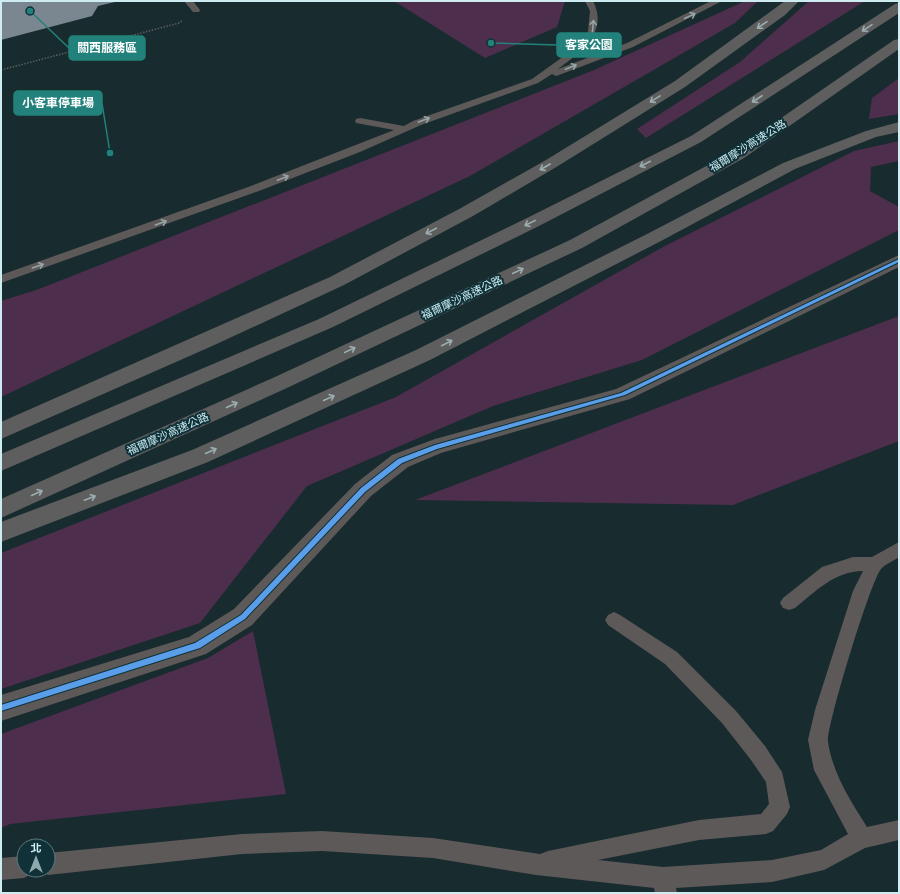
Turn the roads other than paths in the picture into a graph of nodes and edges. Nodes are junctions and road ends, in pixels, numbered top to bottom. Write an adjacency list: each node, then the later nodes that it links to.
1 (589, 1): 6 (lane, one-way to 1)
2 (718, 1): 6 (lane, one-way to 2)
3 (793, 1): 12 (highway, one-way to 12)
4 (899, 6): 13 (highway, one-way to 13)
5 (899, 43): 14 (highway, 福爾摩沙高速公路, one-way to 5)
6 (535, 81): 9 (lane, one-way to 6)
7 (360, 121): 9 (lane)
8 (899, 127): 15 (highway, one-way to 8)
9 (406, 129): 11 (lane, one-way to 9)
10 (899, 260): 20 (street)
11 (1, 279)
12 (1, 431)
13 (1, 463)
14 (1, 509)
15 (1, 532)
16 (899, 548): 17 (lane)
17 (875, 564): 18 (lane); 22 (lane)
18 (789, 603)
19 (614, 620): 24 (lane)
20 (1, 708)
21 (899, 830): 22 (lane)
22 (862, 838): 27 (lane)
23 (56, 863): 24 (lane)
24 (536, 864): 27 (lane)
25 (16, 868): 26 (lane)
26 (1, 869)
27 (664, 885)

